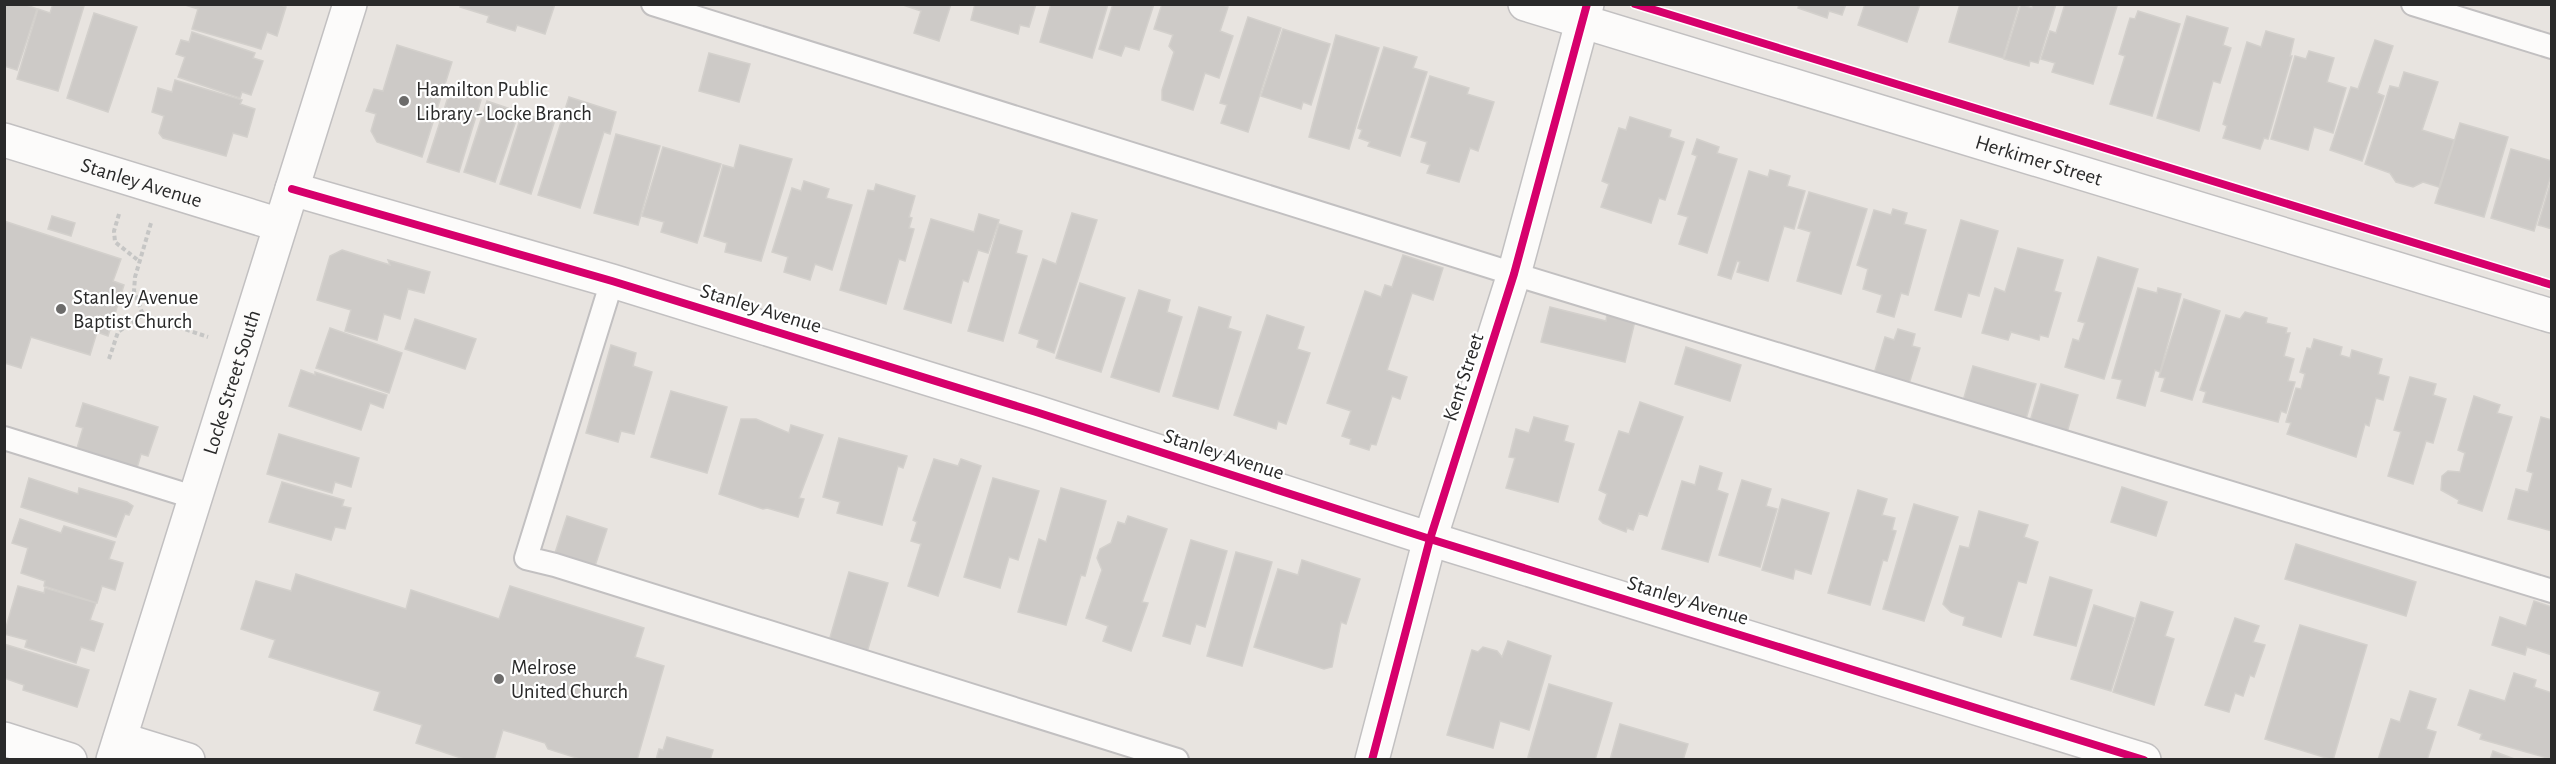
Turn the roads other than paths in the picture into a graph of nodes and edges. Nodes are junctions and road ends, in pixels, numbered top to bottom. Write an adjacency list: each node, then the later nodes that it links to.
1 (350, 4): 8 (street, Locke Street South)
2 (652, 4): 10 (lane)
3 (1525, 4): 5 (street, Herkimer Street)
4 (2413, 4): 6 (lane)
5 (1584, 13): 10 (street, Kent Street); 12 (street, Herkimer Street)
6 (2552, 47)
7 (4, 140): 9 (street, Stanley Avenue)
8 (292, 189): 9 (street, Locke Street South); 11 (street, Stanley Avenue)
9 (280, 225): 14 (street, Locke Street South)
10 (1514, 274): 15 (street, Kent Street); 16 (lane)
11 (612, 281): 15 (street, Stanley Avenue); 21 (lane)
12 (2552, 316)
13 (4, 438): 14 (lane)
14 (193, 497): 18 (street, Locke Street South)
15 (1431, 539): 22 (street, Kent Street); 23 (street, Stanley Avenue)
16 (2552, 591)
17 (4, 739): 19 (street)
18 (117, 749): 20 (street)
19 (70, 759)
20 (188, 759)
21 (1177, 759)
22 (1372, 759)
23 (2144, 759)

